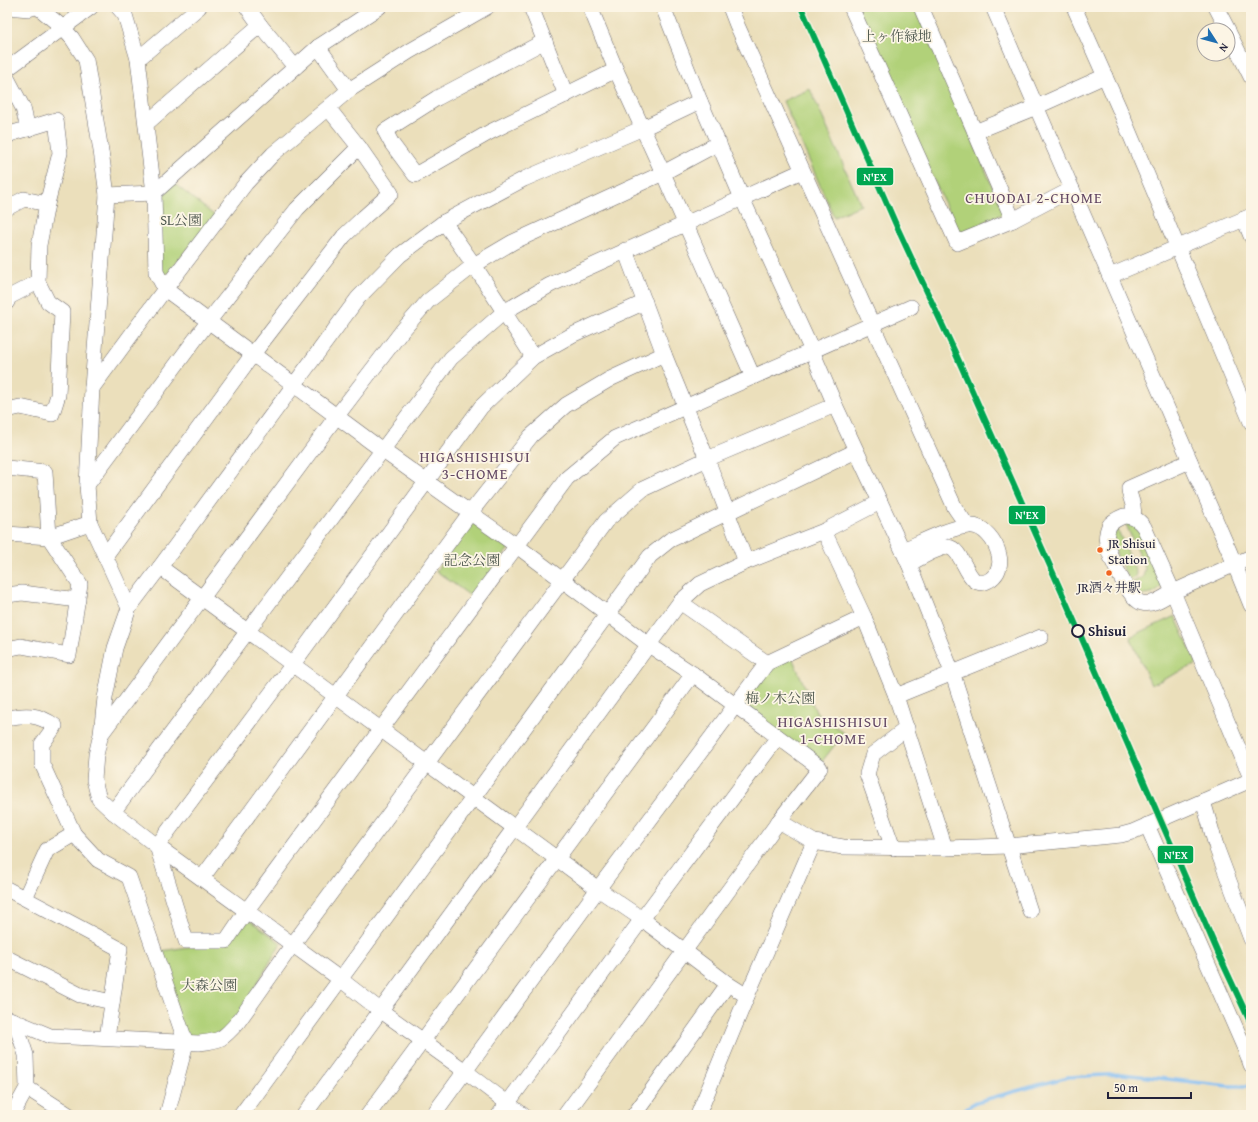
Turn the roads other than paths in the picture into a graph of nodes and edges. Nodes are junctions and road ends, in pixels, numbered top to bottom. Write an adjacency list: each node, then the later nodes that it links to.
1 (7, 7): 2 (street)
2 (35, 7)
3 (38, 7): 21 (street)
4 (91, 7): 21 (street)
5 (118, 7): 25 (street)
6 (199, 7): 25 (street)
7 (247, 7): 20 (street)
8 (379, 7): 24 (street)
9 (487, 7): 32 (street)
10 (531, 7): 22 (street)
11 (590, 7): 28 (street)
12 (663, 7): 34 (street)
13 (730, 7): 44 (street)
14 (851, 7): 53 (street)
15 (921, 7): 40 (street)
16 (993, 7): 35 (street)
17 (1074, 7): 29 (street)
18 (1216, 7): 19 (street)
19 (1224, 22)
20 (260, 25): 26 (street); 37 (street)
21 (62, 27): 27 (street); 48 (street)
22 (545, 41): 33 (street); 33 (street)
23 (1236, 46): 30 (street)
24 (318, 48): 26 (street); 32 (street)
25 (138, 59): 37 (street)
26 (295, 67): 47 (street)
27 (7, 69)
28 (616, 70): 33 (street); 38 (street)
29 (1105, 76): 35 (street); 57 (street)
30 (1251, 77)
31 (7, 78): 39 (street)
32 (349, 90): 36 (street)
33 (566, 95)
34 (700, 101): 38 (street); 42 (street)
35 (1036, 107): 40 (street); 46 (street)
36 (328, 108): 43 (street); 62 (street)
37 (147, 123): 47 (street)
38 (643, 128): 45 (street); 54 (street)
39 (28, 129): 41 (street); 50 (street)
40 (975, 132): 53 (street)
41 (7, 137)
42 (719, 143): 45 (street); 49 (street)
43 (359, 147): 67 (street); 70 (street)
44 (802, 171): 49 (street); 68 (street)
45 (663, 173): 55 (street); 59 (street)
46 (1072, 189): 53 (street); 60 (street)
47 (154, 193): 48 (street); 62 (street)
48 (107, 195): 75 (street)
49 (742, 198): 55 (street); 69 (street)
50 (47, 204): 51 (street); 61 (street)
51 (7, 208)
52 (1248, 218): 56 (street); 57 (street)
53 (1013, 220)
54 (444, 222): 59 (street); 74 (street)
55 (685, 223): 58 (street); 73 (street)
56 (1251, 236)
57 (1177, 248): 60 (street); 80 (street)
58 (625, 250): 64 (street); 66 (street)
59 (474, 265): 66 (street); 79 (street)
60 (1110, 276): 84 (street)
61 (38, 282): 63 (street); 78 (street)
62 (165, 289): 67 (street); 75 (street)
63 (7, 302)
64 (645, 302): 71 (street); 72 (street)
65 (911, 308): 68 (street)
66 (504, 312): 72 (street); 81 (street)
67 (208, 322): 70 (street); 87 (street)
68 (872, 326): 69 (street); 93 (street)
69 (812, 351): 73 (street); 76 (street)
70 (253, 354): 74 (street); 99 (street)
71 (664, 354): 77 (street); 90 (street)
72 (534, 357): 86 (street)
73 (753, 377): 77 (street)
74 (294, 385): 79 (street); 104 (street)
75 (92, 388): 87 (street)
76 (835, 405): 82 (street); 83 (street)
77 (686, 406): 83 (street); 97 (street)
78 (7, 410)
79 (336, 417): 81 (street); 108 (street)
80 (1251, 422)
81 (382, 450): 86 (street); 115 (street)
82 (856, 451): 88 (street); 89 (street)
83 (707, 459): 89 (street); 105 (street)
84 (1190, 461): 91 (street); 103 (street)
85 (7, 468): 96 (street)
86 (426, 480): 90 (street); 120 (street)
87 (87, 485): 92 (street)
88 (880, 502): 94 (street); 98 (street)
89 (728, 512): 101 (street); 113 (street)
90 (470, 513): 97 (street); 123 (street)
91 (1133, 516): 106 (street); 106 (street)
92 (90, 523): 96 (street); 99 (street)
93 (968, 526): 98 (street); 102 (street)
94 (824, 530): 101 (street); 114 (street)
95 (7, 534): 96 (street)
96 (49, 537): 109 (street)
97 (517, 546): 105 (street); 128 (street)
98 (902, 550): 102 (street)
99 (105, 556): 112 (street)
100 (1251, 557): 103 (street)
101 (746, 562): 110 (street)
102 (909, 564): 121 (street)
103 (1234, 564): 106 (street); 111 (street)
104 (160, 567): 108 (street); 112 (street)
105 (562, 580): 113 (street); 131 (street)
106 (1173, 592): 132 (street)
107 (7, 595): 109 (street)
108 (202, 598): 115 (street); 129 (street)
109 (78, 600): 118 (street)
110 (680, 602): 117 (street); 119 (street)
111 (1251, 605)
112 (129, 608): 129 (street)
113 (607, 614): 117 (street); 133 (street)
114 (864, 617): 119 (street); 124 (street)
115 (248, 631): 120 (street); 135 (street)
116 (1041, 637): 121 (street)
117 (649, 645): 122 (street); 138 (street)
118 (7, 649)
119 (767, 663): 125 (street)
120 (293, 664): 123 (street); 141 (street)
121 (952, 672): 124 (street); 142 (street)
122 (693, 674): 125 (street); 145 (street)
123 (336, 696): 128 (street); 146 (street)
124 (896, 696): 127 (street)
125 (736, 706): 130 (street); 148 (street)
126 (7, 718): 139 (street)
127 (907, 728): 143 (street); 144 (street)
128 (381, 729): 131 (street); 150 (street)
129 (101, 734): 135 (street)
130 (778, 737): 136 (street); 152 (street)
131 (427, 762): 133 (street); 155 (street)
132 (1251, 779): 134 (street)
133 (472, 797): 138 (street); 158 (street)
134 (1204, 801): 137 (street); 153 (street)
135 (113, 812): 141 (street)
136 (779, 821): 140 (street); 156 (street)
137 (1147, 826): 142 (street); 167 (street)
138 (515, 827): 145 (street); 162 (street)
139 (74, 834): 149 (street); 166 (street)
140 (814, 842): 143 (street); 160 (street)
141 (157, 846): 146 (street); 150 (street)
142 (1008, 846): 144 (street); 151 (street)
143 (893, 848): 144 (street)
144 (945, 848)
145 (557, 858): 148 (street); 165 (street)
146 (202, 878): 150 (street)
147 (7, 889): 149 (street)
148 (598, 889): 152 (street); 168 (street)
149 (25, 898): 161 (street)
150 (247, 910): 155 (street)
151 (1030, 911)
152 (642, 919): 156 (street); 170 (street)
153 (1247, 919): 154 (street)
154 (1251, 939)
155 (293, 944): 158 (street); 166 (street)
156 (685, 951): 159 (street); 179 (street)
157 (7, 958): 161 (street)
158 (340, 979): 162 (street); 174 (street)
159 (728, 984): 160 (street); 180 (street)
160 (747, 996): 181 (street)
161 (112, 1002): 164 (street)
162 (380, 1010): 165 (street); 175 (street)
163 (11, 1019): 164 (street); 169 (street)
164 (107, 1038): 166 (street)
165 (422, 1040): 168 (street); 176 (street)
166 (186, 1043): 171 (street)
167 (1251, 1065)
168 (465, 1071): 170 (street); 177 (street)
169 (27, 1088): 172 (street); 173 (street)
170 (503, 1109): 178 (street)
171 (169, 1114)
172 (12, 1115)
173 (69, 1115)
174 (241, 1115)
175 (304, 1115)
176 (368, 1115)
177 (433, 1115)
178 (523, 1115)
179 (564, 1115)
180 (634, 1115)
181 (698, 1115)

